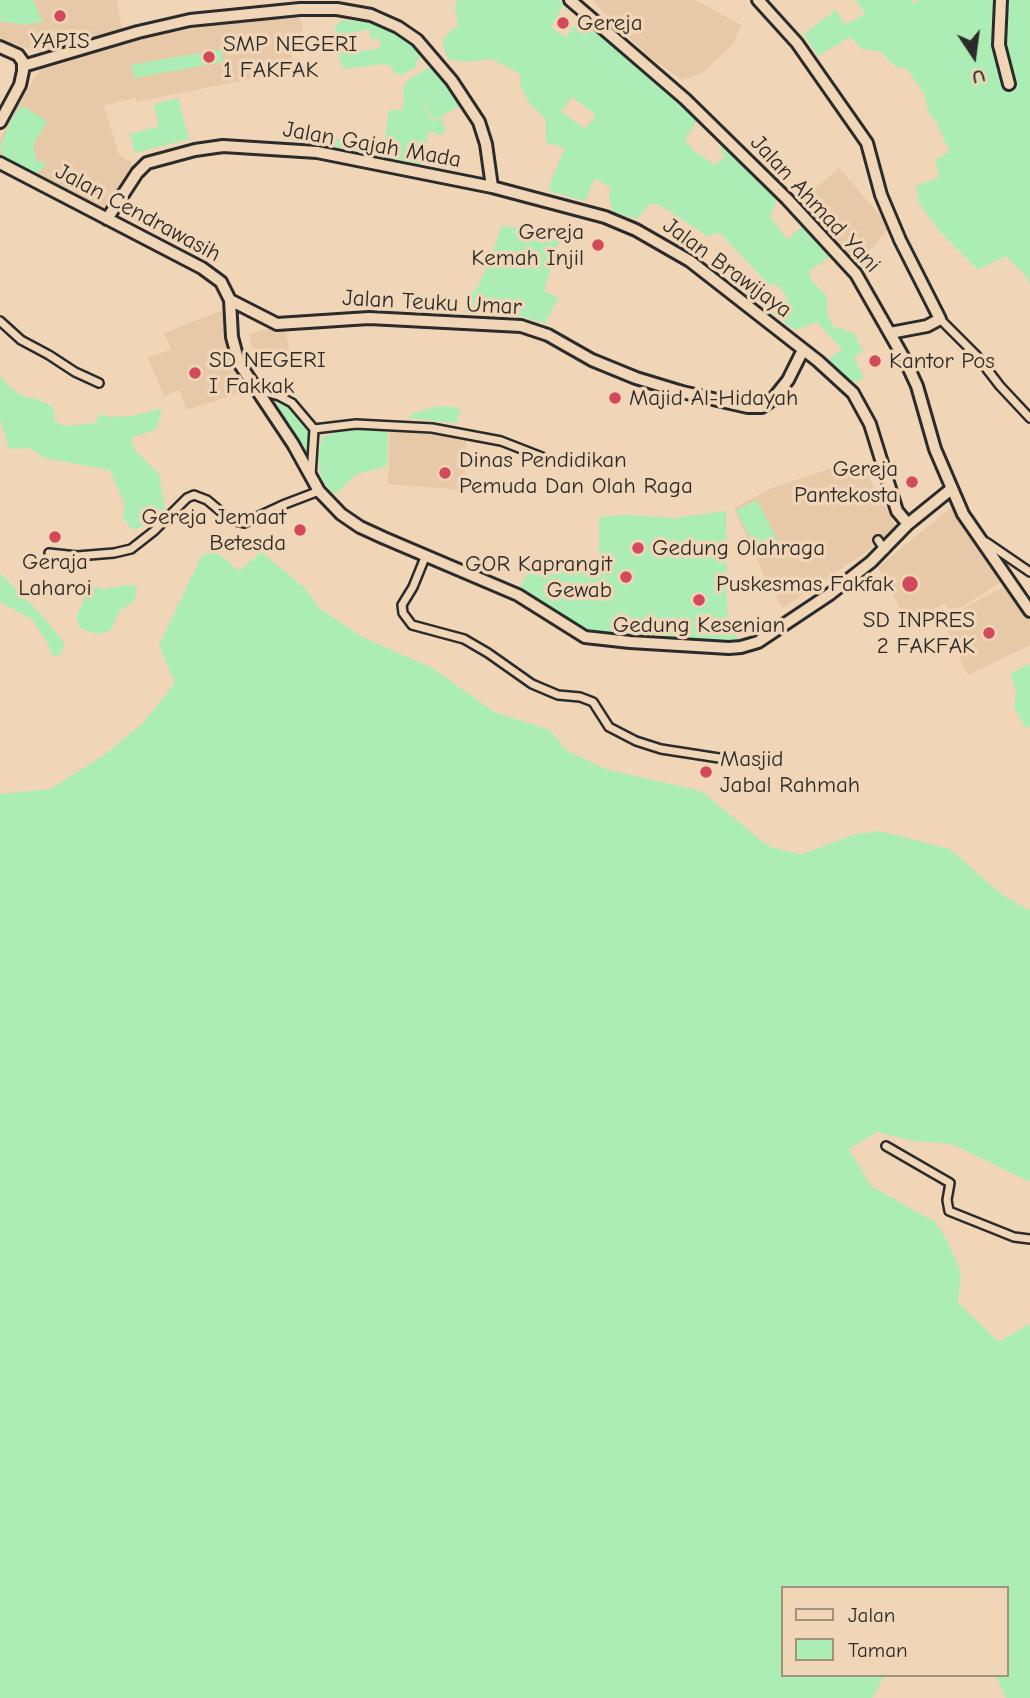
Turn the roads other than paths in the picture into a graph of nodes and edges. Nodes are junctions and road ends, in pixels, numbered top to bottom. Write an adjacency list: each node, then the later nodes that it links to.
1 (570, 0): 14 (main road, Jalan Ahmad Yani)
2 (758, 0): 12 (main road)
3 (1001, 0): 6 (main road)
4 (0, 47): 5 (main road)
5 (23, 66): 7 (main road); 9 (main road)
6 (1009, 84)
7 (0, 122)
8 (0, 163): 10 (main road, Jalan Cendrawasih)
9 (492, 187): 10 (main road, Jalan Gajah Mada); 15 (main road, Jalan Brawijaya)
10 (107, 219): 11 (main road, Jalan Cendrawasih)
11 (229, 300): 15 (main road, Jalan Teuku Umar); 17 (main road)
12 (940, 318): 14 (main road); 18 (street)
13 (0, 321): 16 (street)
14 (890, 333): 22 (main road, Jalan Ahmad Yani)
15 (803, 350): 24 (main road, Jalan Brawijaya)
16 (99, 383)
17 (257, 390): 19 (street); 21 (main road)
18 (1030, 418)
19 (314, 429): 20 (street); 21 (street)
20 (542, 457)
21 (311, 477): 23 (main road)
22 (950, 490): 24 (main road); 25 (main road, Jalan Ahmad Yani)
23 (319, 491): 26 (street); 27 (main road)
24 (908, 524): 27 (main road)
25 (979, 538): 28 (street); 29 (main road, Jalan Ahmad Yani)
26 (49, 553)
27 (426, 555): 30 (street)
28 (1030, 572)
29 (1030, 611)
30 (719, 758)
31 (886, 1146): 32 (street)
32 (1030, 1239)

